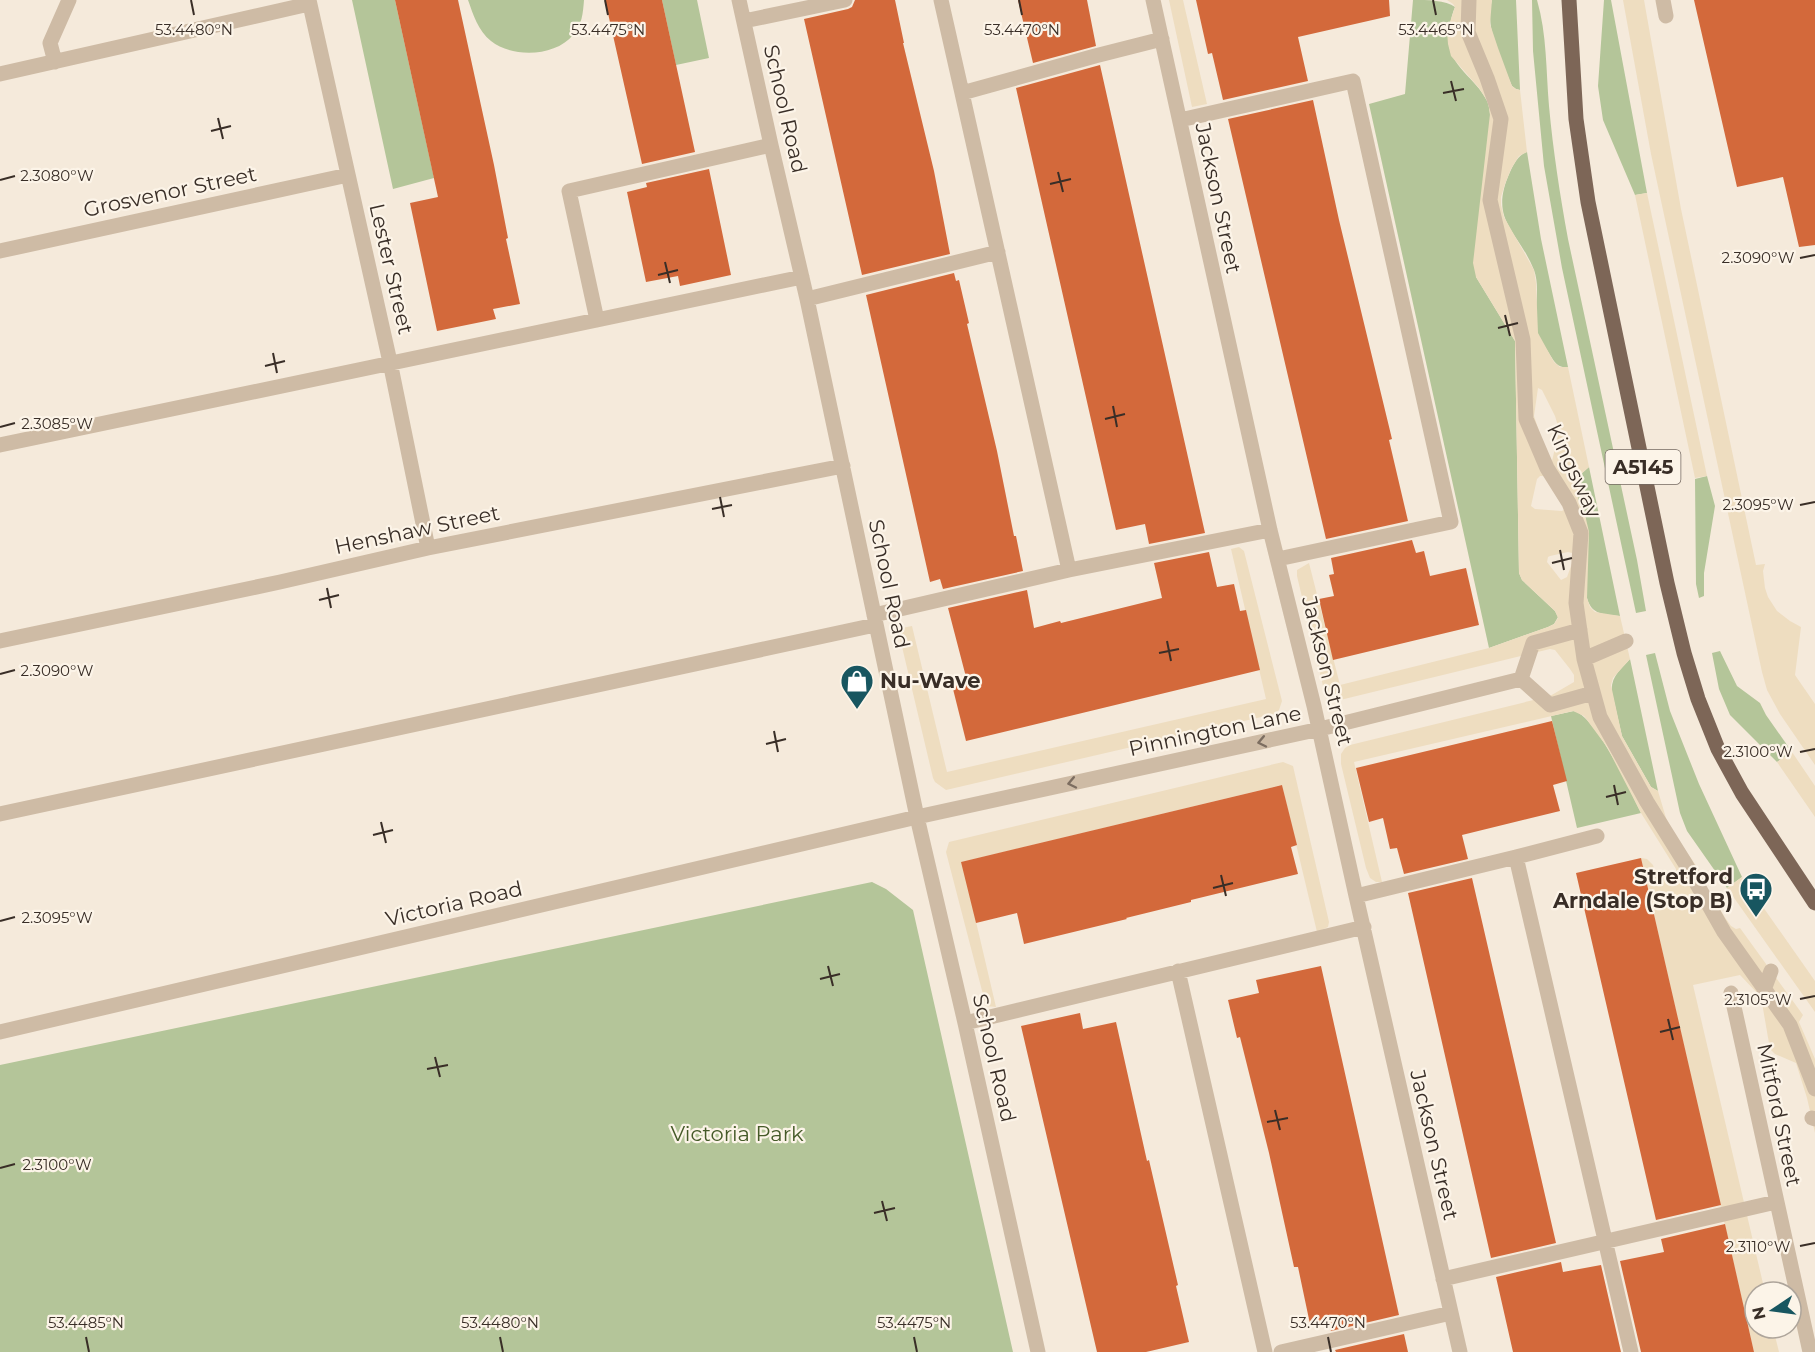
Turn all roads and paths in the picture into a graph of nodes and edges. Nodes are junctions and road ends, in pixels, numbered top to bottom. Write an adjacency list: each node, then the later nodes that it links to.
1 (69, 0): 13 (street)
2 (739, 0): 11 (street, School Road)
3 (845, 0): 11 (street)
4 (942, 0): 15 (street)
5 (1153, 0): 12 (street, Jackson Street)
6 (1469, 0): 32 (street, Kingsway)
7 (1569, 0): 44 (main road, A5145)
8 (1663, 0): 10 (street)
9 (309, 2): 13 (street); 18 (street, Lester Street)
10 (1666, 16)
11 (744, 21): 17 (street, School Road)
12 (1162, 39): 15 (street); 16 (street, Jackson Street)
13 (55, 62): 14 (street)
14 (0, 74)
15 (962, 93): 20 (street)
16 (1180, 120): 27 (street, Jackson Street); 29 (street)
17 (771, 145): 21 (street, School Road); 23 (street)
18 (348, 175): 19 (street, Grosvenor Street); 24 (street, Lester Street)
19 (0, 251)
20 (998, 252): 22 (street); 30 (street)
21 (802, 277): 22 (street, School Road); 23 (street)
22 (807, 299): 26 (street, School Road)
23 (597, 321): 24 (street)
24 (390, 362): 25 (street); 28 (street, Lester Street)
25 (0, 445)
26 (843, 466): 28 (street, Henshaw Street); 31 (street, School Road)
27 (1270, 530): 29 (street, Jackson Street); 30 (street)
28 (428, 548): 33 (street, Henshaw Street)
29 (1278, 559): 38 (street, Jackson Street)
30 (1069, 570): 31 (street)
31 (874, 620): 39 (street); 40 (street, School Road)
32 (1580, 630): 35 (street, Kingsway); 36 (street)
33 (0, 641)
34 (1626, 641): 35 (street)
35 (1584, 659): 37 (street, Kingsway)
36 (1521, 679): 37 (street); 38 (street, Pinnington Lane)
37 (1593, 693): 48 (street, Kingsway)
38 (1320, 729): 40 (street, Pinnington Lane, one-way to 40); 43 (street, Jackson Street)
39 (0, 814)
40 (917, 817): 50 (street, School Road); 51 (street, Victoria Road)
41 (1597, 836): 42 (street)
42 (1516, 857): 43 (street); 54 (street)
43 (1356, 896): 45 (street, Jackson Street)
44 (1815, 903)
45 (1364, 927): 46 (street); 55 (street, Jackson Street)
46 (1178, 971): 50 (street); 58 (street)
47 (1771, 971): 48 (street)
48 (1764, 990): 52 (street, Kingsway)
49 (1731, 993): 53 (street, Mitford Street)
50 (965, 1023): 57 (street, School Road)
51 (0, 1032)
52 (1815, 1089)
53 (1776, 1202): 54 (street); 62 (street, Mitford Street)
54 (1606, 1241): 55 (street); 61 (street)
55 (1443, 1279): 56 (street, Jackson Street)
56 (1451, 1313): 59 (street); 60 (street, Jackson Street)
57 (1038, 1352)
58 (1265, 1352)
59 (1281, 1352)
60 (1460, 1352)
61 (1631, 1352)
62 (1810, 1352)

